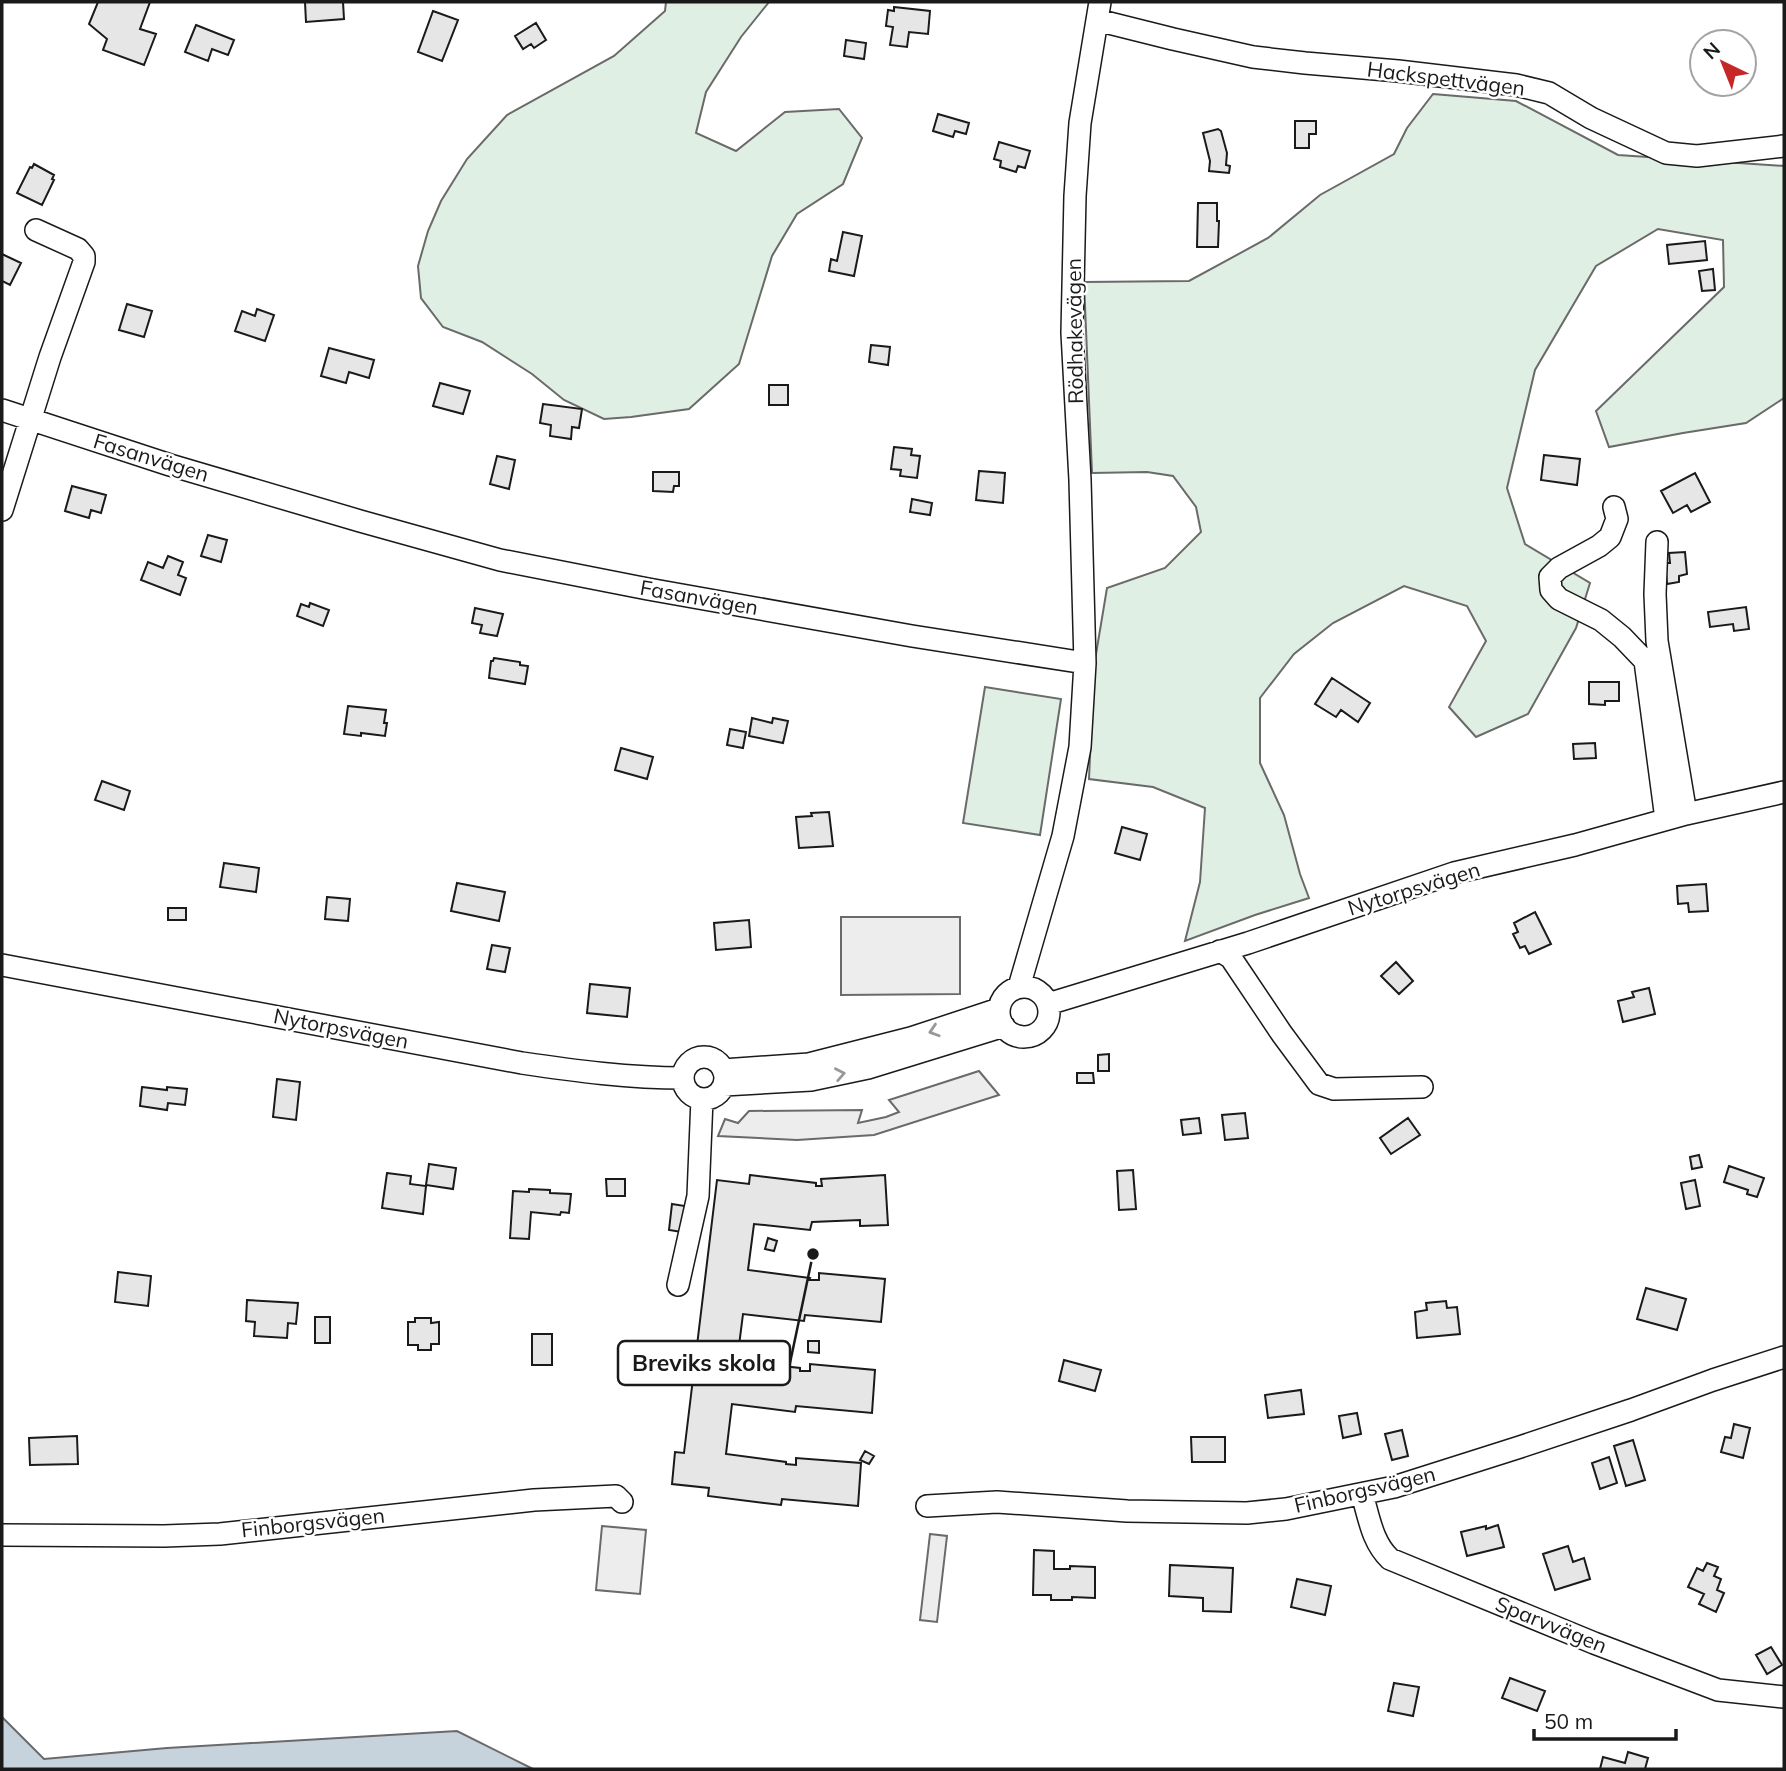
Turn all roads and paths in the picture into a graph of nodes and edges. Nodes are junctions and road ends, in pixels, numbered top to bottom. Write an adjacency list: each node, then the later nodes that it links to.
1 (1098, 11): 2 (street, Hackspettvägen); 9 (street, Rödhakevägen)
2 (1784, 146)
3 (36, 230): 5 (street)
4 (2, 410): 5 (street, Fasanvägen)
5 (30, 419): 7 (street); 9 (street, Fasanvägen)
6 (1614, 507): 11 (street)
7 (2, 510)
8 (1657, 542): 11 (street)
9 (1085, 663): 14 (street)
10 (1784, 792): 11 (street, Nytorpsvägen)
11 (1676, 817): 12 (street, Nytorpsvägen)
12 (1220, 951): 15 (street, Nytorpsvägen); 19 (street)
13 (2, 965): 17 (street, Nytorpsvägen)
14 (1019, 987): 15 (street); 16 (street)
15 (1048, 1004): 16 (street)
16 (1002, 1018): 18 (street)
17 (683, 1078): 18 (street); 20 (street)
18 (724, 1078): 20 (street)
19 (1422, 1087)
20 (702, 1099): 21 (street)
21 (678, 1285)
22 (1784, 1357): 23 (street, Finborgsvägen)
23 (1362, 1494): 25 (street, Finborgsvägen); 27 (street, Sparvvägen)
24 (622, 1502): 26 (street, Finborgsvägen)
25 (927, 1506)
26 (2, 1535)
27 (1784, 1697)

